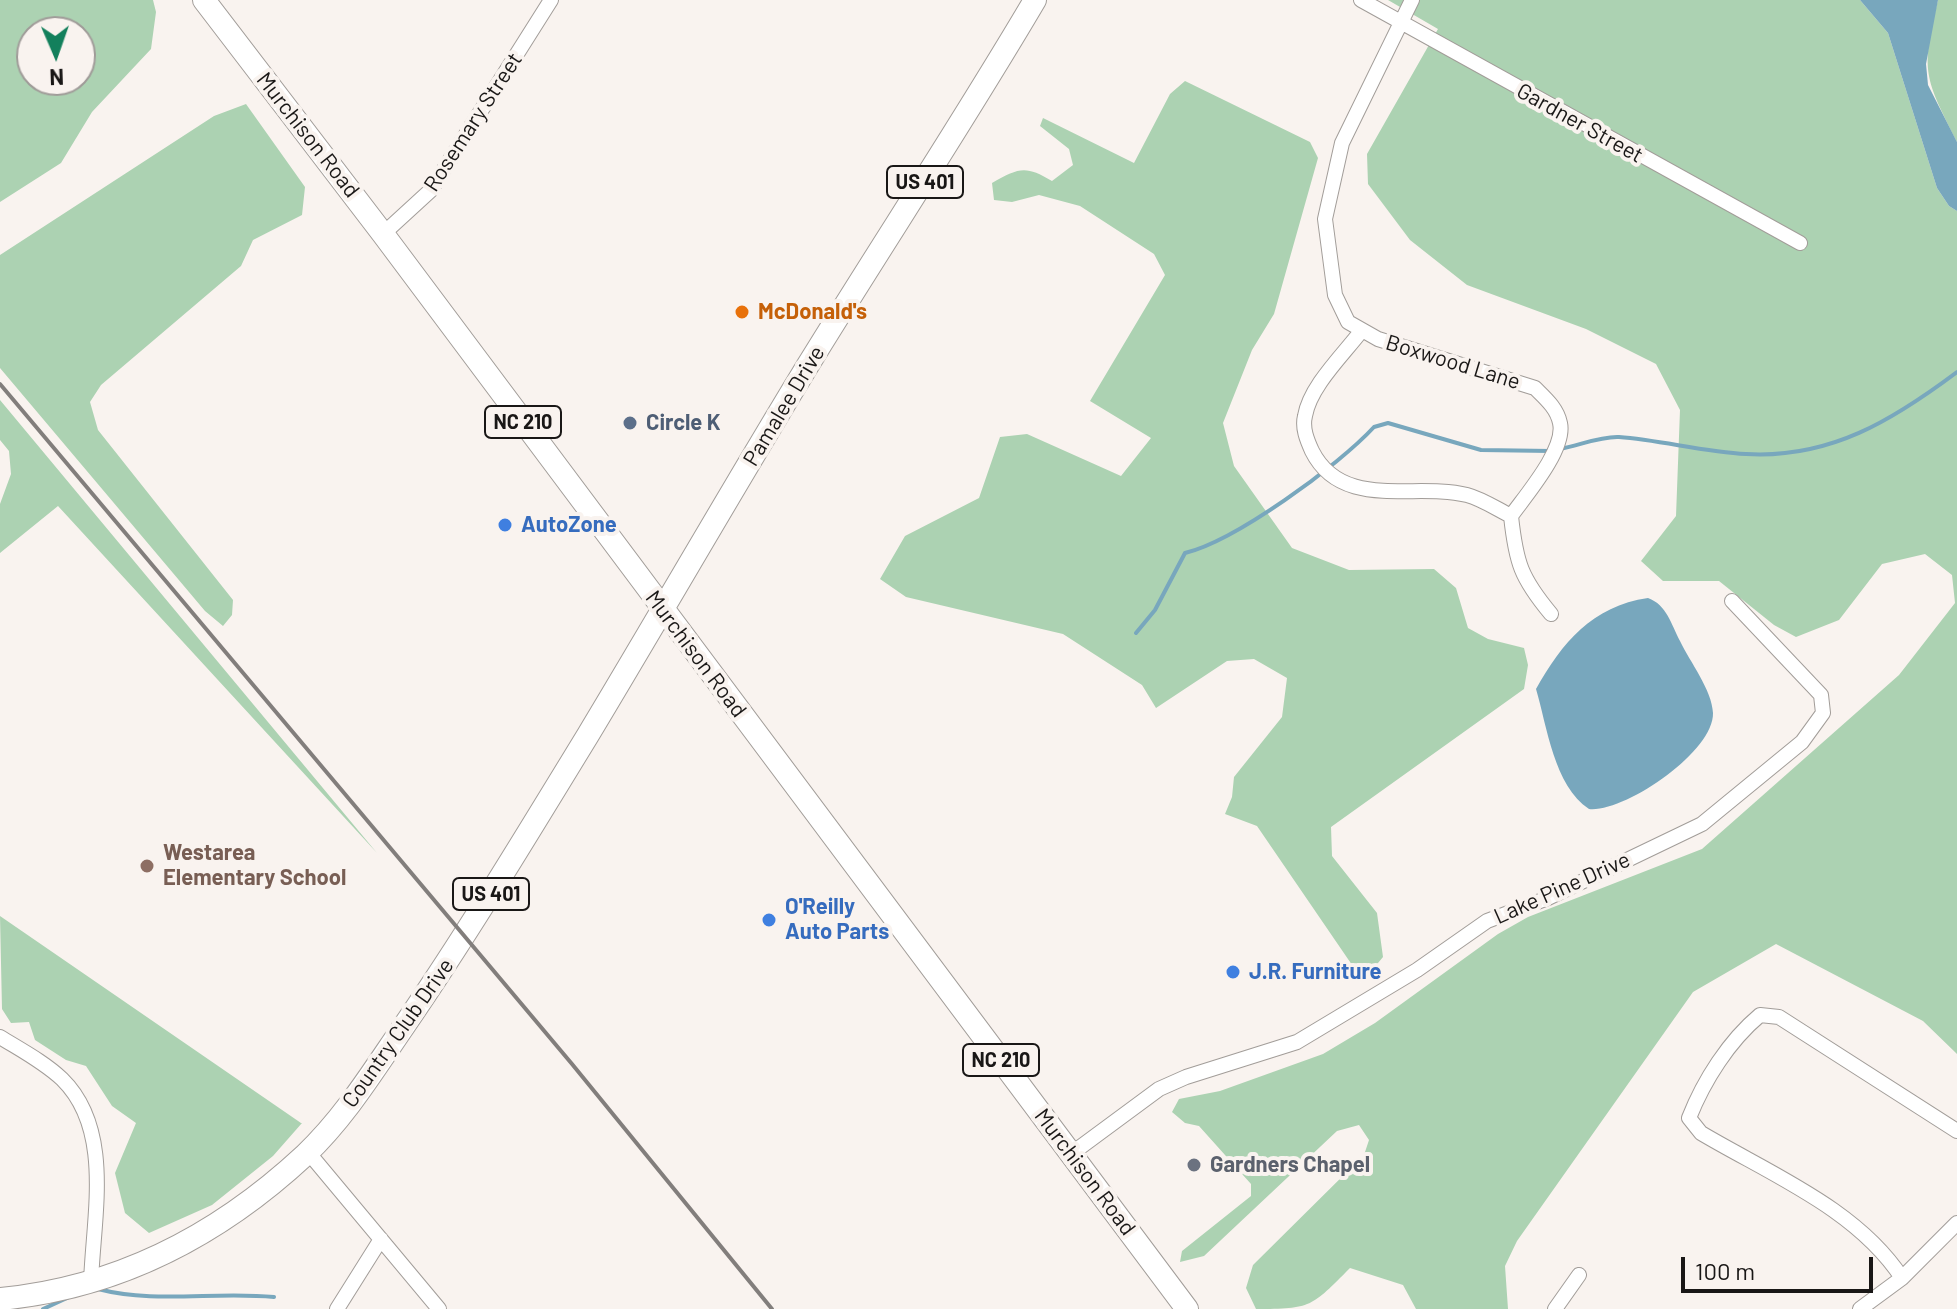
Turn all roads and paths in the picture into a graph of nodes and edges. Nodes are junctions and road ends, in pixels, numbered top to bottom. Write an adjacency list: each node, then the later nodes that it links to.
1 (551, 0): 7 (street, Rosemary Street)
2 (1035, 0): 12 (main road, Pamalee Drive / US 401)
3 (1361, 0): 6 (street, Gardner Street)
4 (1412, 0): 6 (street, Boxwood Lane)
5 (213, 3): 7 (main road, Murchison Road / NC 210)
6 (1398, 23): 8 (street, Gardner Street); 9 (street, Boxwood Lane)
7 (383, 234): 12 (main road, Murchison Road / NC 210)
8 (1800, 243)
9 (1362, 330): 10 (street, Boxwood Lane); 10 (street)
10 (1511, 516): 13 (street)
11 (1732, 601): 17 (street, Lake Pine Drive)
12 (663, 611): 16 (main road, Country Club Drive / US 401); 17 (main road, Murchison Road / NC 210)
13 (1551, 614)
14 (0, 1037): 22 (street)
15 (1957, 1131): 21 (street)
16 (308, 1152): 19 (street); 22 (main road, Country Club Drive / US 401)
17 (1071, 1154): 26 (main road, Murchison Road / NC 210)
18 (1957, 1223): 21 (street)
19 (381, 1239): 24 (street); 25 (street)
20 (1579, 1275): 27 (street)
21 (1902, 1278): 28 (street)
22 (91, 1283): 23 (main road, Country Club Drive / US 401)
23 (0, 1299)
24 (337, 1309)
25 (439, 1309)
26 (1187, 1309)
27 (1555, 1309)
28 (1860, 1309)

